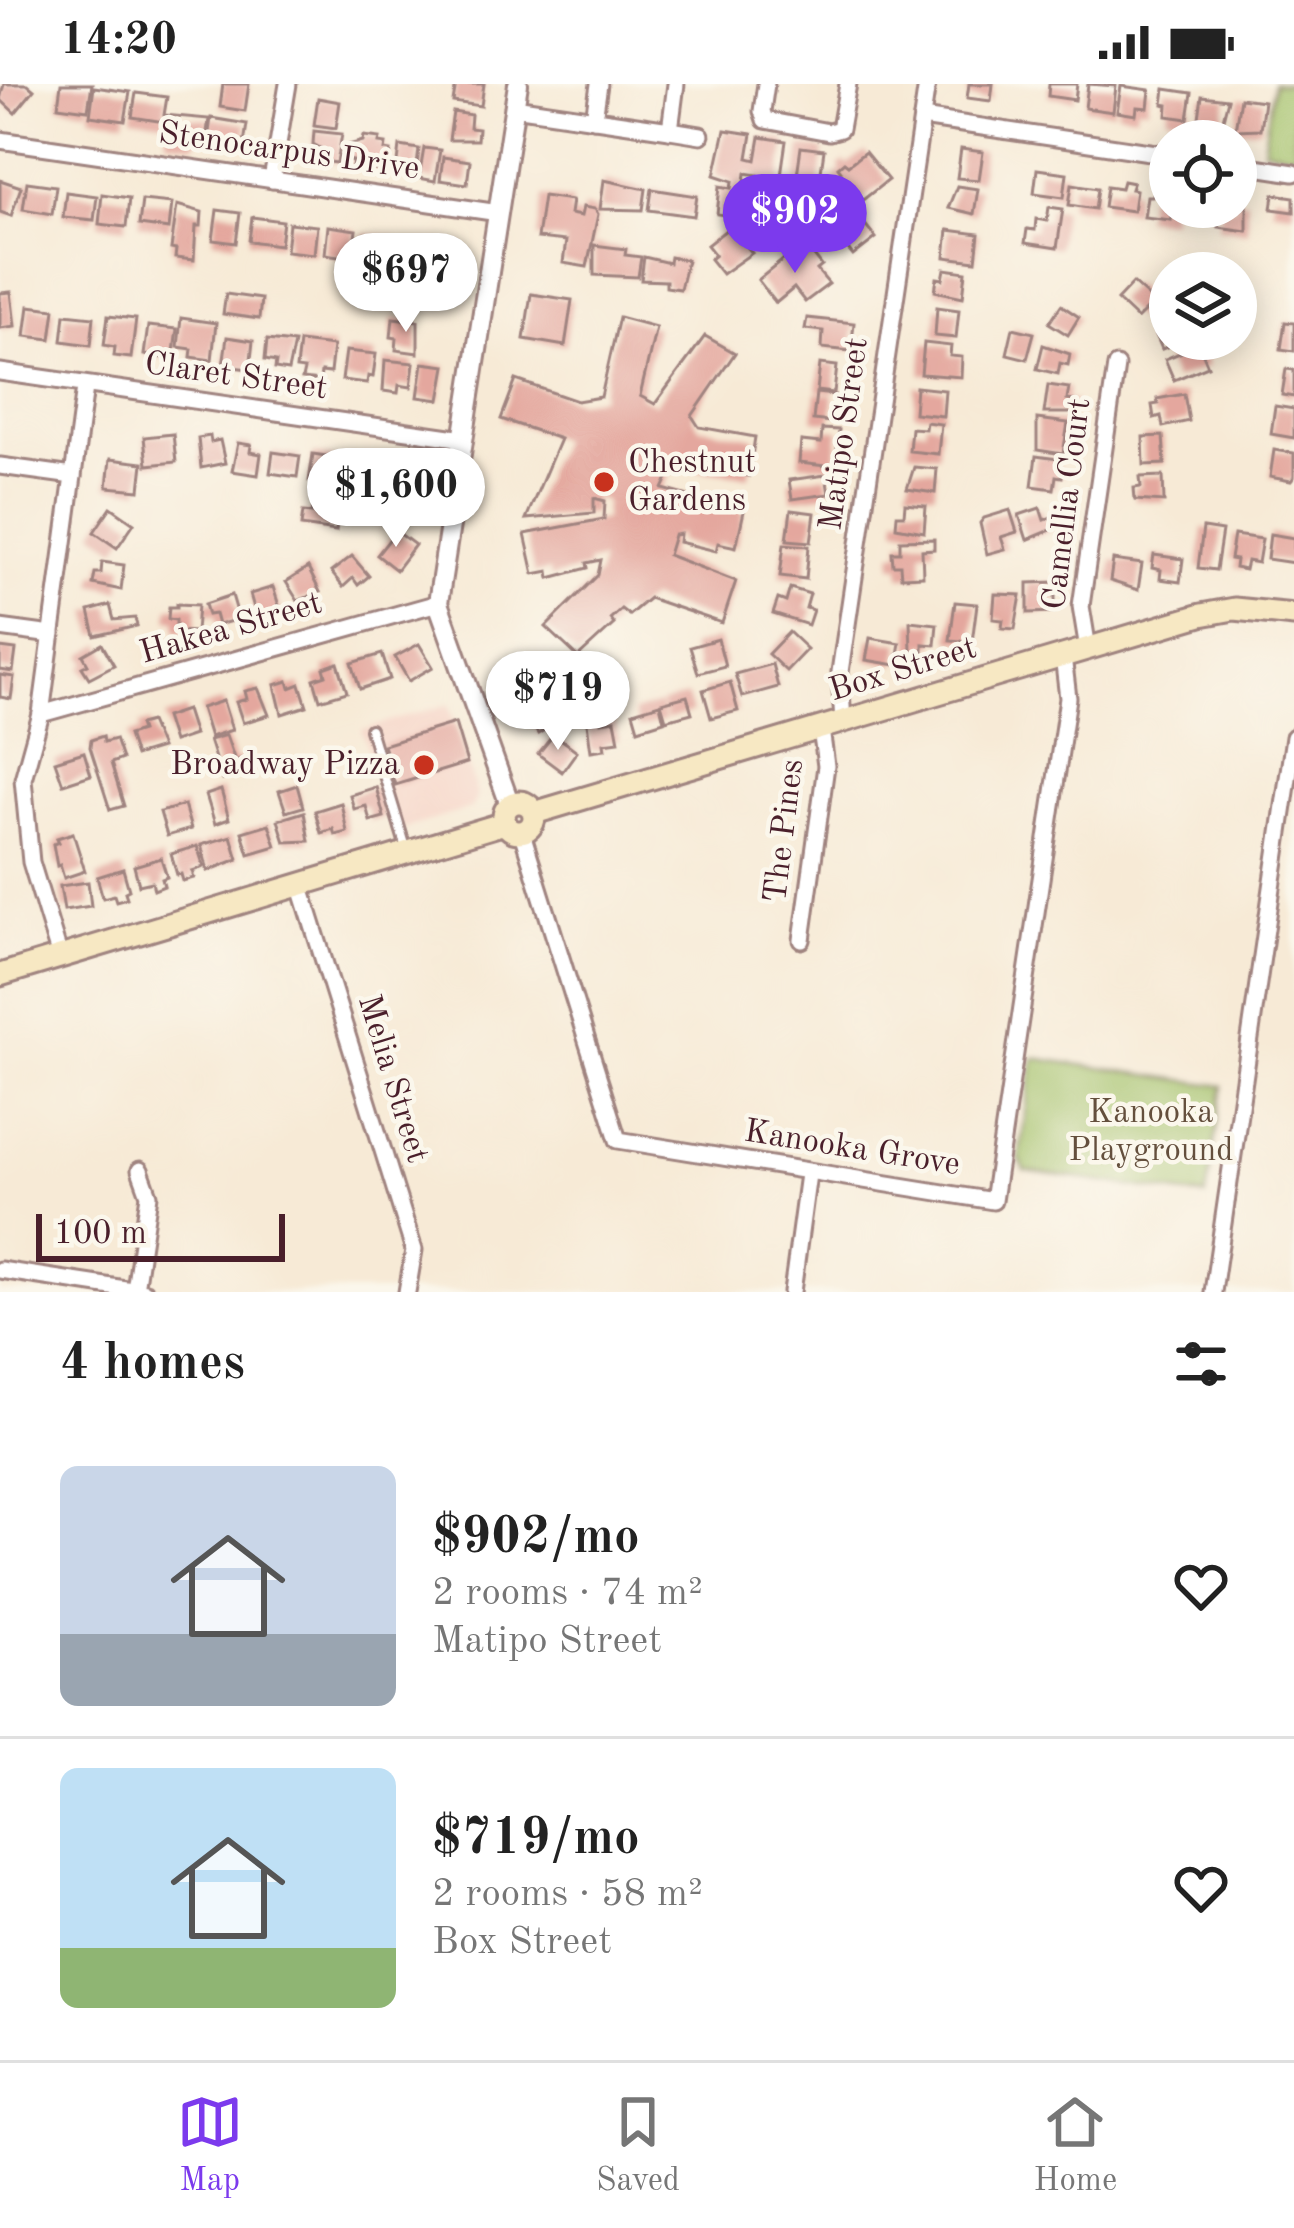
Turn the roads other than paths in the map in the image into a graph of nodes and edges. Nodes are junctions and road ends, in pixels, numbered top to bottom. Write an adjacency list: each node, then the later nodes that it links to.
1 (288, 84): 17 (street)
2 (518, 84): 8 (street)
3 (599, 84): 10 (street)
4 (676, 84): 11 (street)
5 (766, 84): 6 (street)
6 (848, 84)
7 (927, 84): 9 (street, Matipo Street)
8 (514, 107): 10 (street); 18 (street)
9 (922, 118): 14 (street); 32 (street, Matipo Street)
10 (595, 119): 11 (street)
11 (670, 130): 12 (street)
12 (700, 135)
13 (0, 140): 17 (street, Stenocarpus Drive)
14 (1149, 152)
15 (1257, 167): 16 (street)
16 (1294, 173)
17 (272, 180): 18 (street, Stenocarpus Drive)
18 (499, 213): 22 (street)
19 (1116, 365): 29 (street, Camellia Court)
20 (0, 372): 21 (street, Claret Street)
21 (85, 387): 22 (street, Claret Street); 24 (street)
22 (464, 439): 25 (street)
23 (0, 466): 24 (street)
24 (73, 476): 28 (street)
25 (438, 603): 31 (street, Hakea Street); 35 (street)
26 (1294, 615): 29 (main road, Box Street)
27 (0, 628): 28 (street)
28 (52, 635): 31 (street)
29 (1088, 649): 30 (main road, Box Street)
30 (1063, 656): 32 (main road, Box Street); 42 (street, Kanooka Grove)
31 (41, 714): 39 (street)
32 (832, 726): 35 (main road, Box Street); 38 (street, The Pines)
33 (370, 729): 36 (lane)
34 (1294, 737): 47 (street)
35 (518, 818): 36 (main road, Box Street); 42 (street, Kanooka Grove)
36 (407, 852): 37 (main road, Box Street)
37 (300, 884): 39 (main road, Box Street); 45 (street, Melia Street)
38 (802, 940)
39 (60, 957): 40 (main road, Box Street)
40 (0, 975)
41 (140, 1170): 44 (street)
42 (808, 1174): 46 (street)
43 (0, 1270): 44 (street)
44 (140, 1291)
45 (407, 1292)
46 (792, 1292)
47 (1213, 1292)

